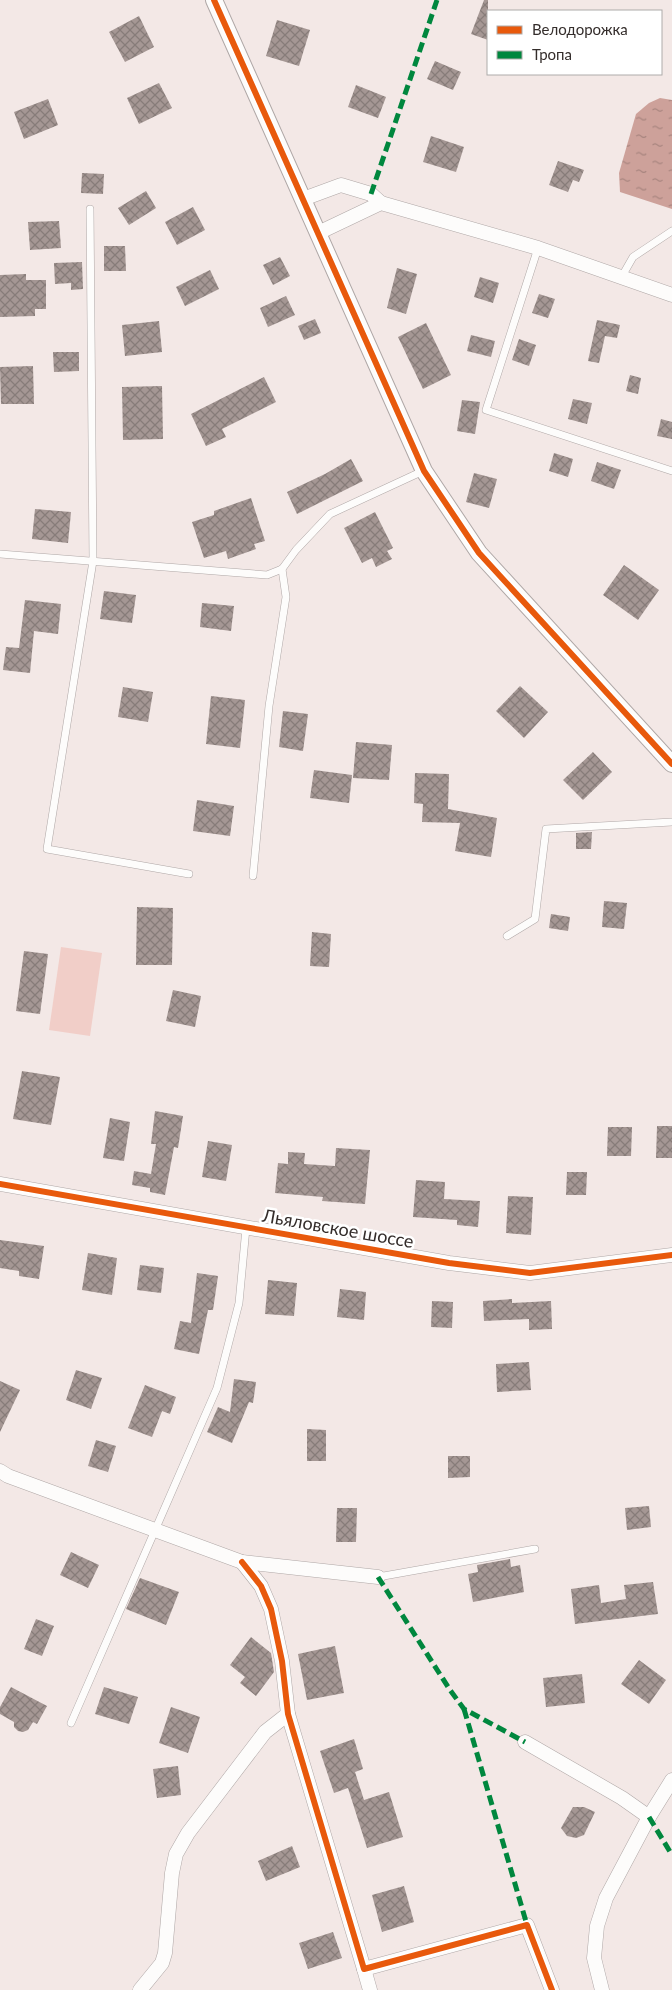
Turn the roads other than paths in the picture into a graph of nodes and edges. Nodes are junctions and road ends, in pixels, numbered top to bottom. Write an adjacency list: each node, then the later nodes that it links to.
1 (214, 0): 2 (street)
2 (303, 199): 3 (street); 6 (street)
3 (381, 203): 6 (street); 7 (street)
4 (90, 209): 13 (lane)
5 (672, 232): 8 (lane)
6 (318, 233): 10 (street)
7 (538, 248): 8 (street); 11 (lane)
8 (620, 278): 9 (street)
9 (672, 295)
10 (424, 471): 14 (lane); 15 (street)
11 (672, 471)
12 (0, 554): 13 (lane)
13 (93, 561): 14 (lane); 17 (lane)
14 (282, 569): 18 (lane)
15 (672, 764)
16 (672, 822): 19 (lane)
17 (189, 874)
18 (253, 876)
19 (507, 936)
20 (0, 1184): 21 (street, Льяловское шоссе)
21 (246, 1228): 22 (street, Льяловское шоссе); 24 (lane)
22 (672, 1255)
23 (0, 1471): 24 (street)
24 (156, 1530): 26 (street); 29 (lane)
25 (535, 1549): 27 (lane)
26 (242, 1562): 27 (street); 28 (street)
27 (378, 1577)
28 (288, 1714): 33 (street); 34 (street)
29 (70, 1723)
30 (525, 1742): 32 (street)
31 (672, 1780): 32 (street)
32 (649, 1817): 37 (street)
33 (364, 1969): 35 (street); 36 (street)
34 (140, 1990)
35 (370, 1990)
36 (552, 1990)
37 (602, 1990)

